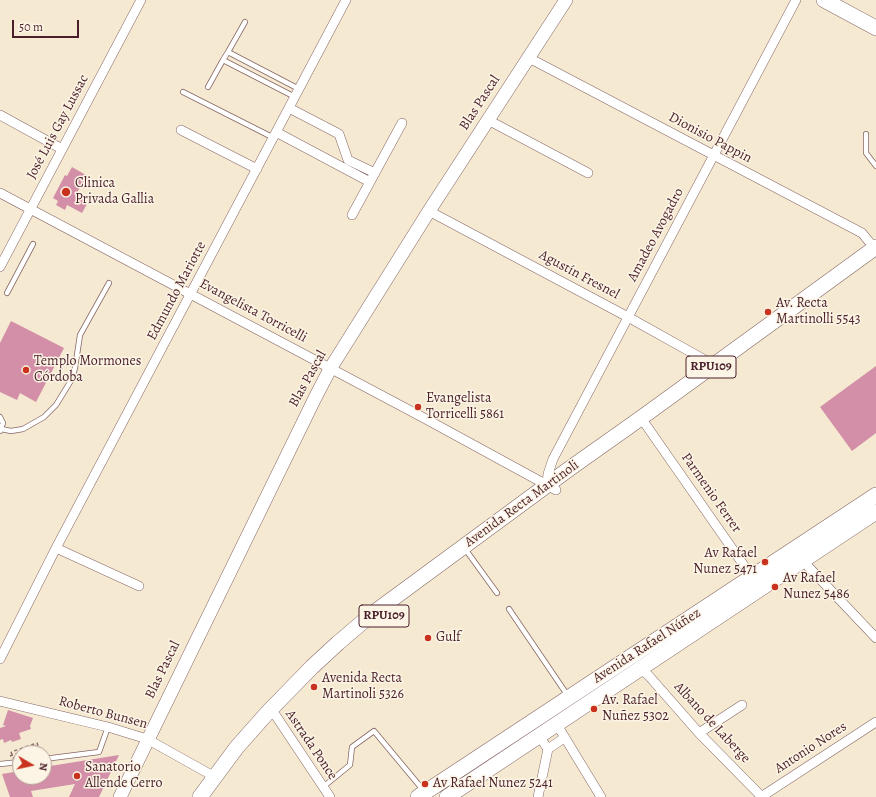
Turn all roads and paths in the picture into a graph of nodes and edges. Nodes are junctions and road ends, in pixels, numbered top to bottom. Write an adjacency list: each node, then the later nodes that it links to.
1 (141, 0): 21 (street, José Luis Gay Lussac)
2 (346, 0): 13 (street, Edmundo Mariotte)
3 (566, 0): 9 (main road, Blas Pascal)
4 (796, 0): 22 (street, Amadeo Avogadro)
5 (824, 0): 7 (main road)
6 (245, 22): 8 (lane)
7 (876, 28)
8 (228, 52): 10 (lane); 13 (lane)
9 (529, 58): 16 (main road, Blas Pascal); 22 (street, Dionisio Pappin)
10 (223, 60): 11 (lane); 13 (lane)
11 (208, 86)
12 (183, 92): 20 (lane)
13 (297, 93): 14 (street, Edmundo Mariotte)
14 (290, 108): 20 (street, Edmundo Mariotte); 23 (street)
15 (0, 115): 21 (street)
16 (488, 120): 26 (street); 30 (main road, Blas Pascal)
17 (402, 123): 27 (street)
18 (181, 130): 25 (street)
19 (866, 134): 24 (lane)
20 (275, 135): 23 (street); 25 (street, Edmundo Mariotte)
21 (62, 149): 29 (street, José Luis Gay Lussac)
22 (714, 156): 33 (street, Dionisio Pappin); 38 (street, Amadeo Avogadro)
23 (346, 164): 27 (street)
24 (876, 166)
25 (257, 169): 37 (street, Edmundo Mariotte)
26 (588, 173)
27 (373, 178): 31 (street)
28 (0, 193): 29 (street, Evangelista Torricelli)
29 (30, 209): 34 (street, José Luis Gay Lussac); 37 (street, Evangelista Torricelli)
30 (429, 211): 38 (street, Agustín Fresnel); 40 (main road, Blas Pascal)
31 (352, 215)
32 (33, 244): 36 (lane)
33 (876, 251): 39 (main road, Avenida Recta Martinoli / RPU109); 42 (main road, Avenida Recta Martinoli / RPU109)
34 (0, 267)
35 (108, 283): 43 (lane)
36 (7, 293)
37 (191, 294): 40 (street, Evangelista Torricelli); 47 (street, Edmundo Mariotte)
38 (628, 317): 39 (street, Agustín Fresnel); 44 (street, Amadeo Avogadro)
39 (714, 365): 44 (main road, Avenida Recta Martinoli / RPU109)
40 (330, 369): 44 (street, Evangelista Torricelli); 69 (main road, Blas Pascal)
41 (0, 417): 43 (lane)
42 (646, 425): 44 (main road, Avenida Recta Martinoli / RPU109); 50 (street, Parmenio Ferrer)
43 (1, 430)
44 (551, 488): 48 (main road, Avenida Recta Martinoli / RPU109); 61 (main road, Avenida Recta Martinoli / RPU109)
45 (876, 495): 50 (main road, Avenida Rafael Núñez)
46 (876, 512): 49 (main road, Avenida Rafael Núñez)
47 (56, 548): 51 (street); 55 (street, Edmundo Mariotte)
48 (468, 553): 52 (lane); 61 (main road, Avenida Recta Martinoli / RPU109)
49 (803, 561): 54 (street); 57 (main road, Avenida Rafael Núñez)
50 (752, 577): 56 (main road, Avenida Rafael Núñez)
51 (139, 586)
52 (497, 593)
53 (509, 609): 58 (lane)
54 (876, 638)
55 (0, 659)
56 (616, 667): 58 (main road, Avenida Rafael Núñez); 63 (main road)
57 (641, 669): 63 (main road, Avenida Rafael Núñez); 66 (street, Albano de Laberge)
58 (569, 698): 65 (main road, Avenida Rafael Núñez)
59 (0, 700): 64 (street, Roberto Bunsen)
60 (742, 705): 66 (street)
61 (272, 714): 74 (main road, Avenida Recta Martinoli / RPU109); 75 (street, Astrada Ponce); 79 (main road, Avenida Recta Martinoli / RPU109)
62 (876, 722): 84 (street, Antonio Nores)
63 (556, 723): 67 (main road, Avenida Rafael Núñez); 68 (street)
64 (108, 727): 69 (street, Roberto Bunsen); 71 (lane)
65 (518, 731): 67 (main road); 76 (main road, Avenida Rafael Núñez)
66 (699, 733): 84 (street, Albano de Laberge)
67 (539, 736): 70 (street); 81 (main road, Avenida Rafael Núñez)
68 (564, 738): 70 (street); 83 (street)
69 (147, 739): 74 (street, Roberto Bunsen); 77 (main road, Blas Pascal)
70 (548, 749): 82 (street)
71 (52, 758)
72 (12, 763): 73 (lane)
73 (0, 764)
74 (215, 777): 78 (main road, Avenida Recta Martinoli / RPU109)
75 (323, 787): 76 (lane); 80 (street, Astrada Ponce)
76 (421, 795)
77 (120, 797)
78 (200, 797)
79 (211, 797)
80 (330, 797)
81 (447, 797)
82 (538, 797)
83 (601, 797)
84 (762, 797)

